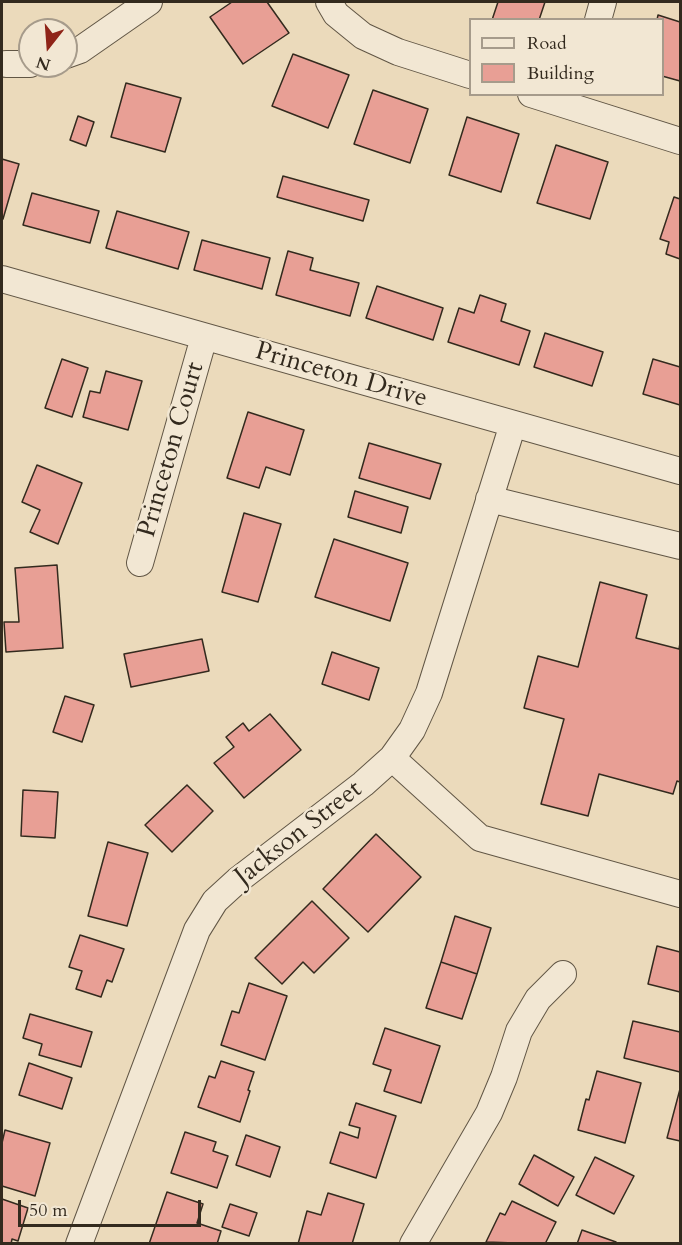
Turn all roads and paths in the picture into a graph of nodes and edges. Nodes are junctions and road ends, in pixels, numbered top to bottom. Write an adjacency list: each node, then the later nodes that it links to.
1 (149, 2): 5 (street)
2 (329, 2): 6 (street)
3 (603, 2): 4 (street)
4 (599, 18)
5 (78, 51)
6 (469, 74)
7 (543, 96): 8 (street)
8 (574, 101): 9 (street)
9 (681, 141)
10 (2, 279): 11 (street, Princeton Drive)
11 (204, 337): 12 (street, Princeton Drive); 16 (street, Princeton Court)
12 (513, 424): 13 (street, Princeton Drive); 14 (street, Jackson Street)
13 (681, 471)
14 (489, 499): 15 (street); 17 (street, Jackson Street)
15 (681, 546)
16 (140, 563)
17 (392, 758): 18 (street); 20 (street, Jackson Street)
18 (681, 894)
19 (563, 974): 21 (street)
20 (79, 1244)
21 (413, 1244)

